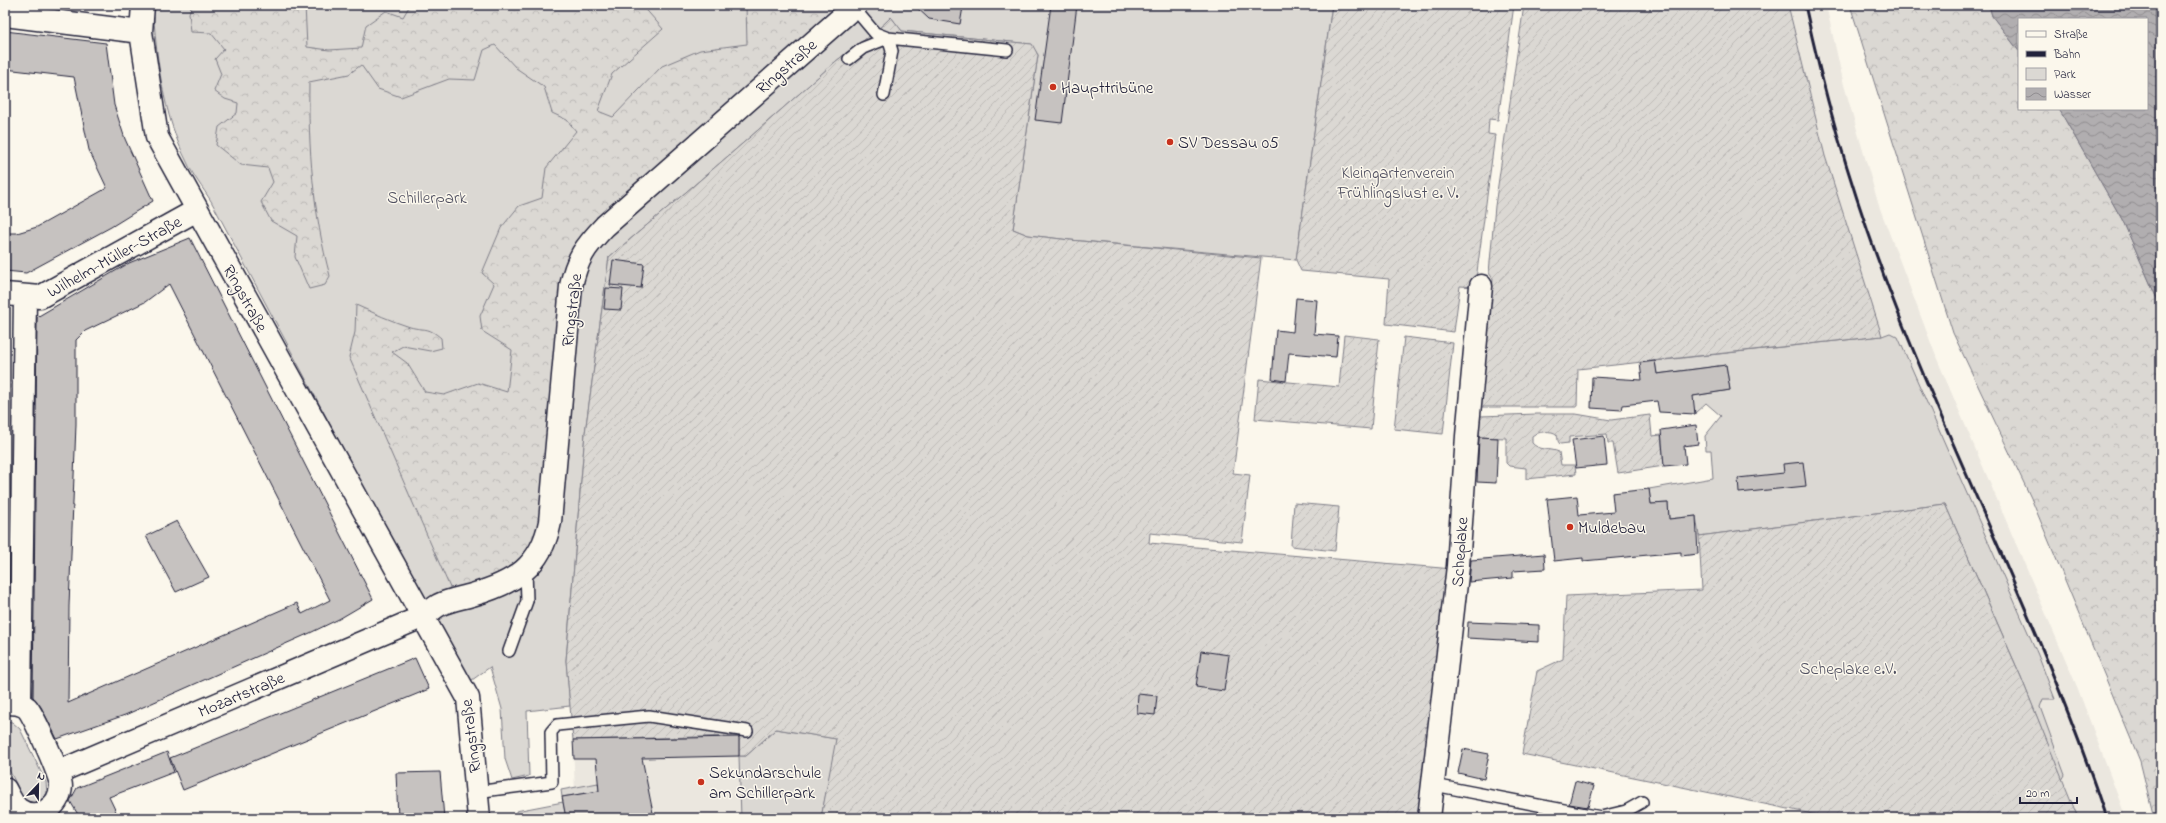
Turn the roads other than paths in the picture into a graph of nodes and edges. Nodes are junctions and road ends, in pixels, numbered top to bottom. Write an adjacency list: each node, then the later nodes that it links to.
1 (143, 5): 4 (street, Ringstraße)
2 (854, 6): 5 (lane); 12 (street, Ringstraße)
3 (5, 15): 4 (street)
4 (141, 32): 9 (street, Ringstraße)
5 (888, 38): 6 (lane); 7 (lane); 8 (lane)
6 (1007, 50)
7 (849, 59)
8 (884, 95)
9 (198, 210): 11 (street, Wilhelm-Müller-Straße); 13 (street, Ringstraße)
10 (1481, 286): 18 (street, Scheplake)
11 (15, 295): 15 (street)
12 (526, 570): 13 (street, Ringstraße); 14 (lane)
13 (424, 616): 17 (street, Mozartstraße); 20 (street, Ringstraße)
14 (509, 651)
15 (12, 704): 17 (street)
16 (747, 731): 20 (lane)
17 (58, 772): 22 (street)
18 (1434, 786): 21 (lane); 24 (street, Scheplake)
19 (5, 789): 22 (street)
20 (476, 792): 23 (street, Ringstraße)
21 (1642, 802)
22 (40, 817)
23 (479, 818)
24 (1429, 818)

